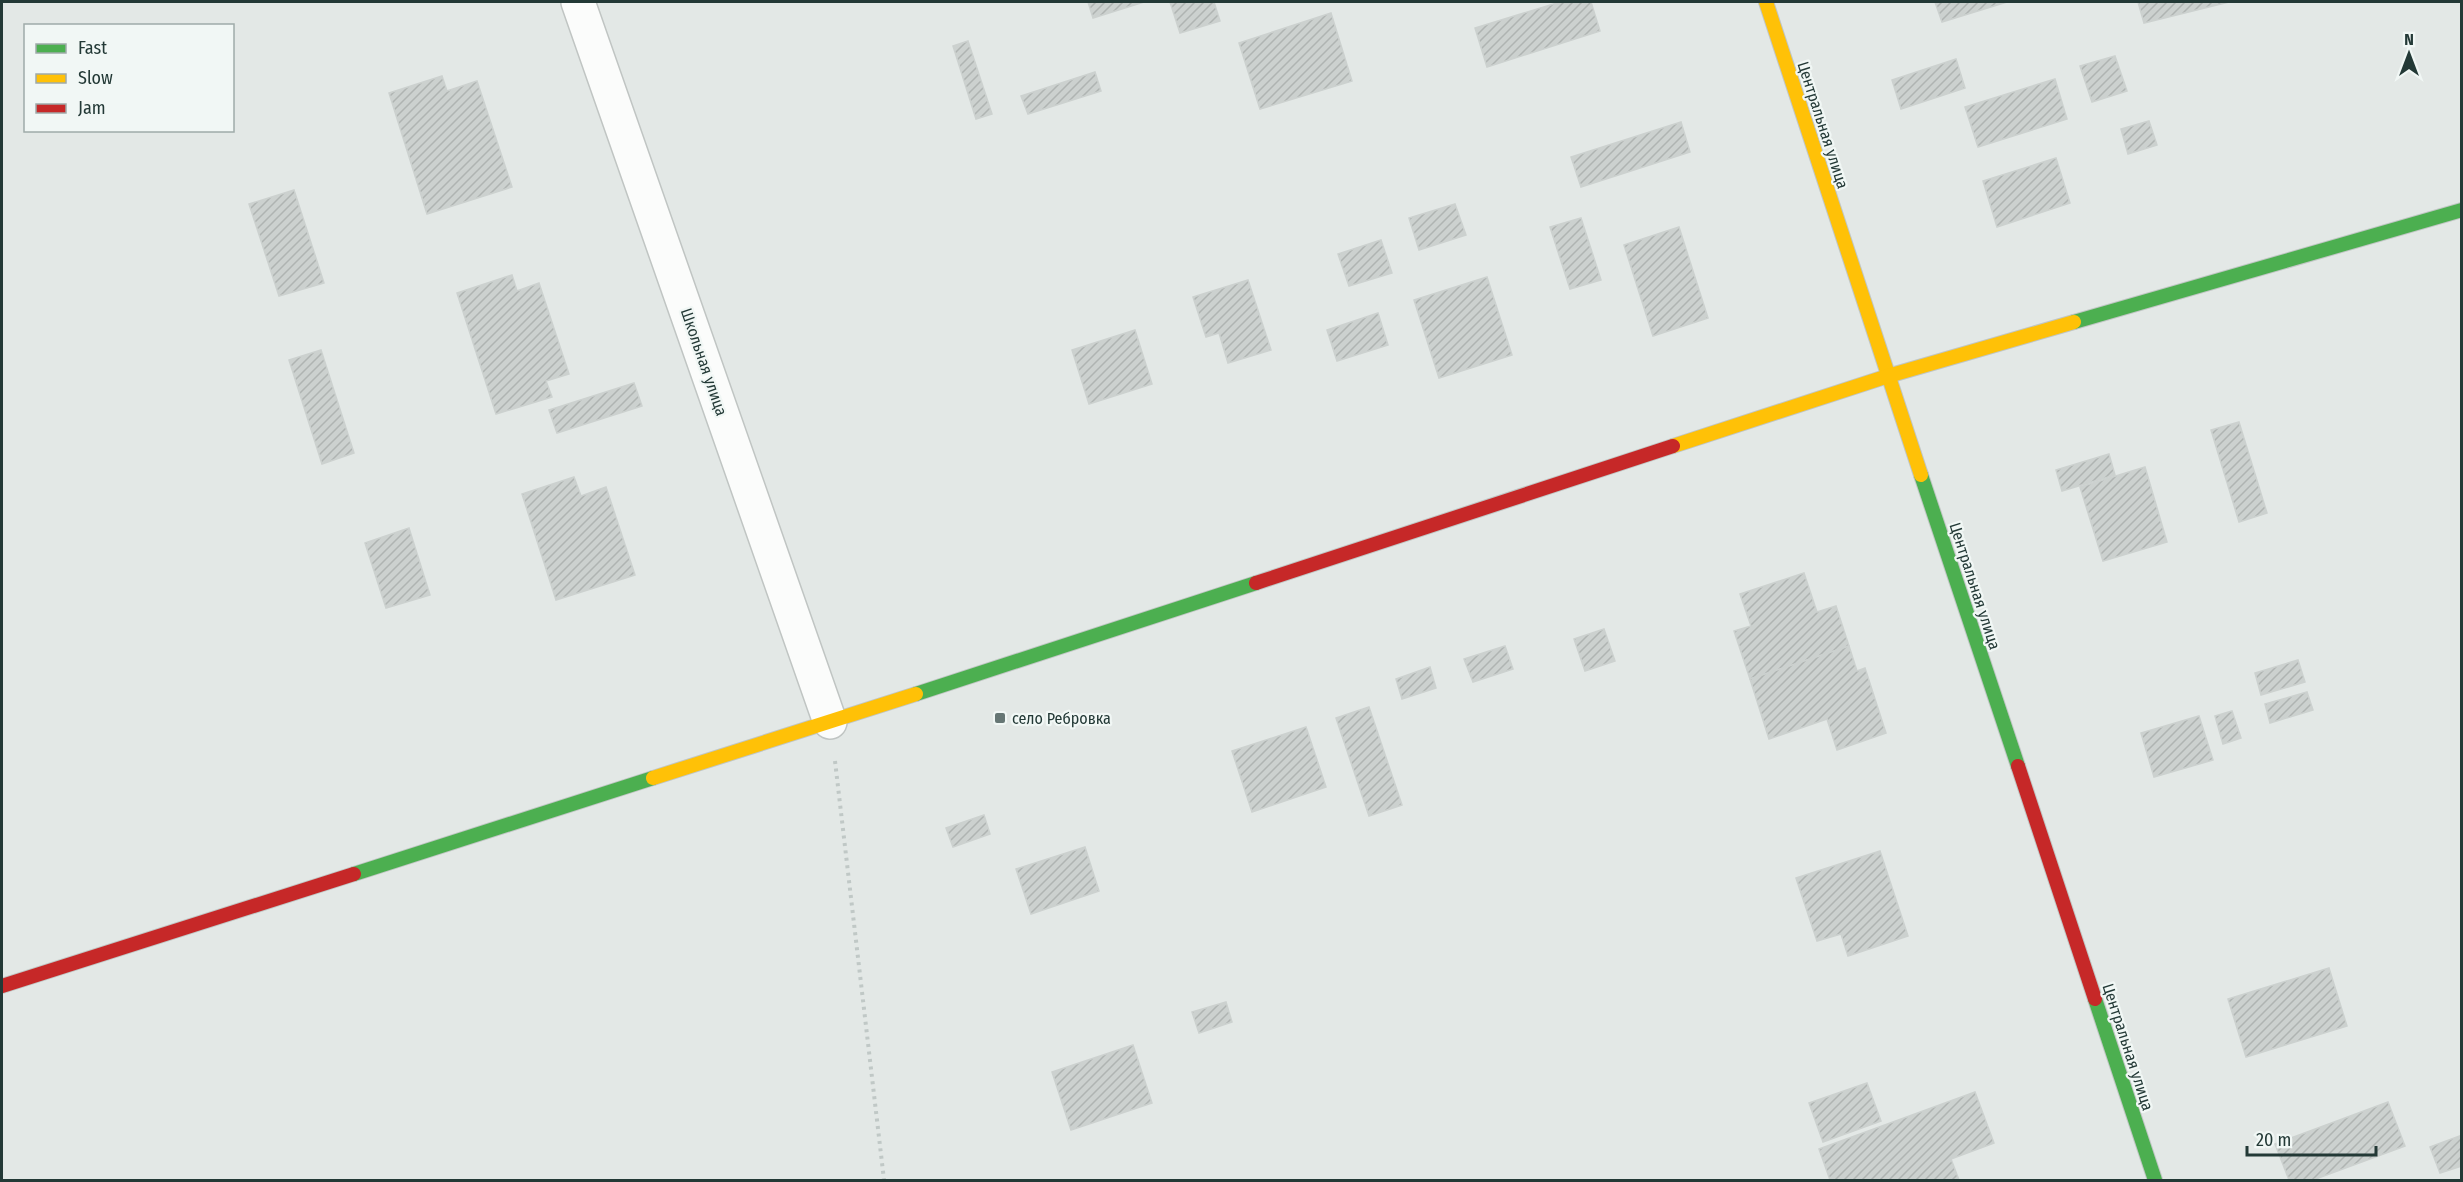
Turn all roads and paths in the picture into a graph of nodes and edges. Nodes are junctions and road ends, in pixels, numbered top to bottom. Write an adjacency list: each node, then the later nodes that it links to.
1 (578, 2): 5 (street, Школьная улица)
2 (1766, 2): 4 (street, Центральная улица)
3 (2462, 210): 4 (street)
4 (1888, 376): 5 (street); 8 (street, Центральная улица)
5 (830, 722): 6 (street); 7 (path)
6 (2, 986)
7 (884, 1180)
8 (2155, 1180)

